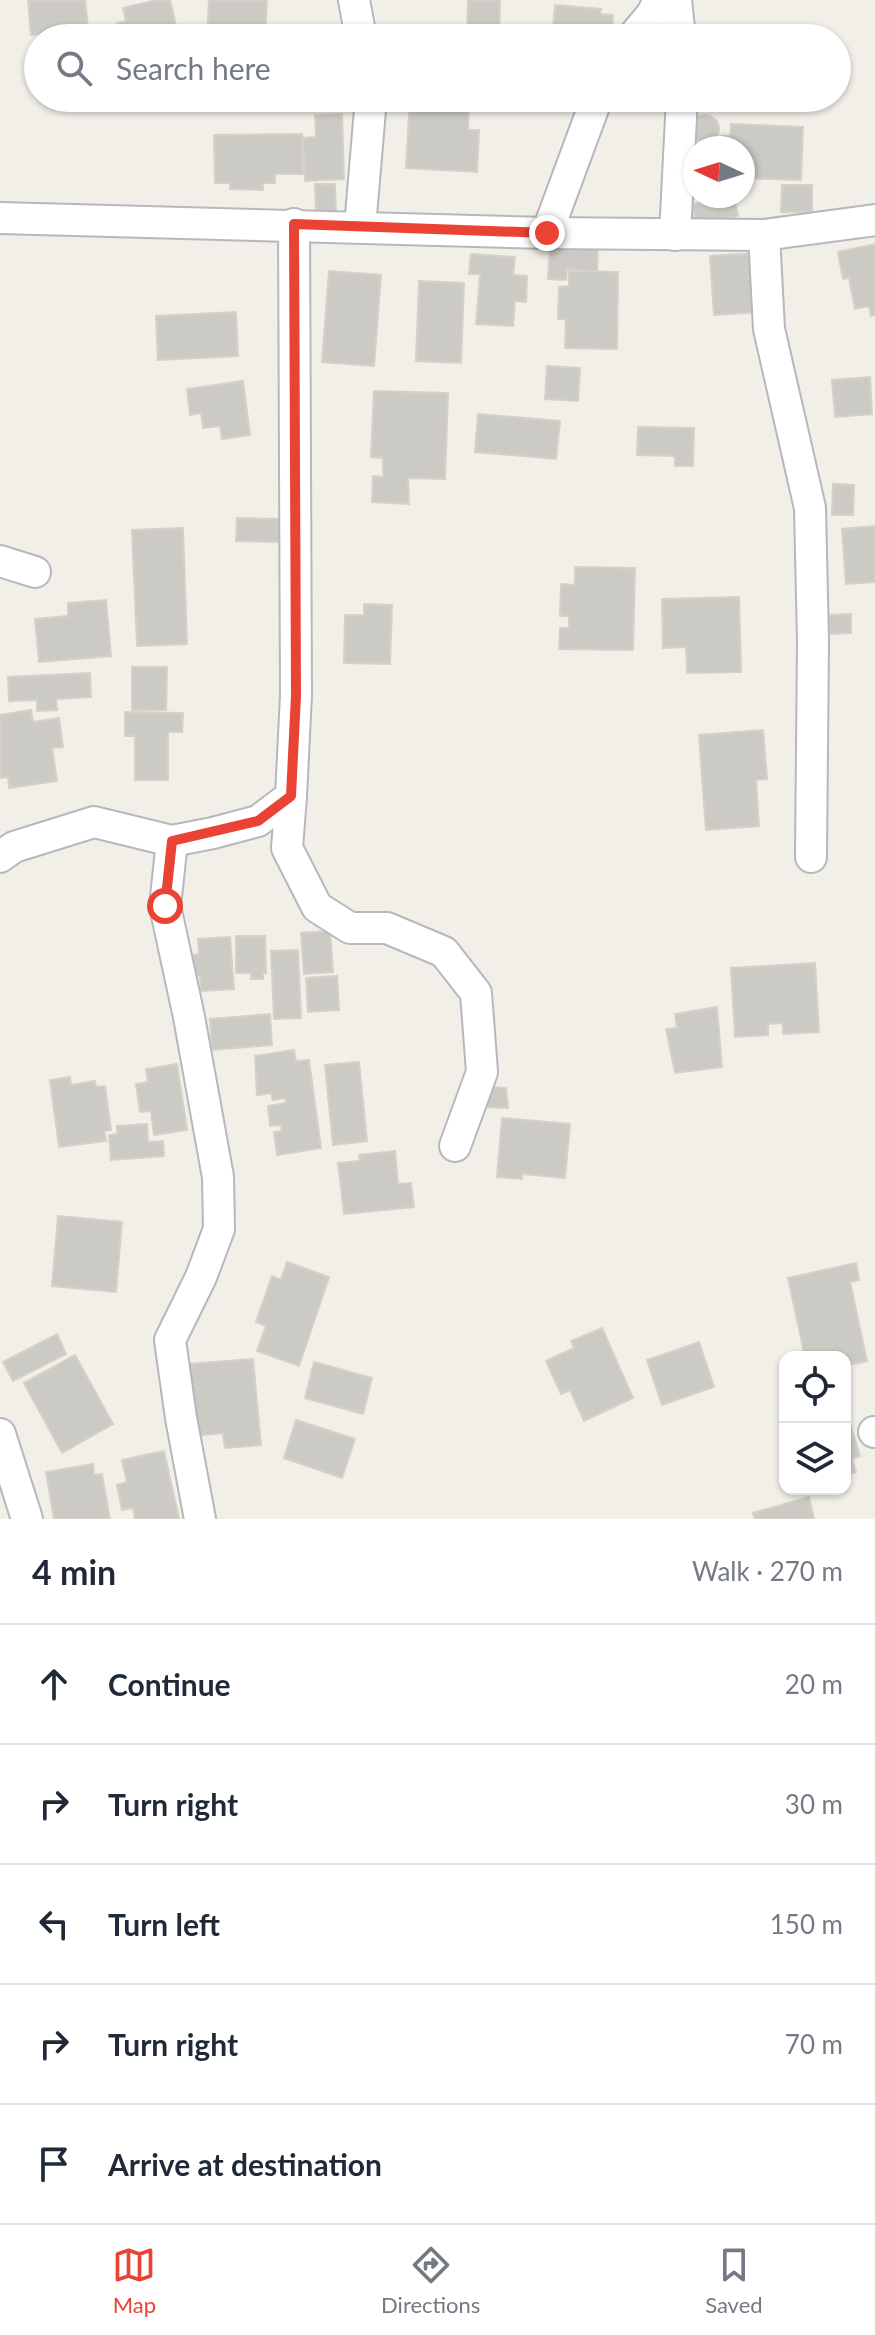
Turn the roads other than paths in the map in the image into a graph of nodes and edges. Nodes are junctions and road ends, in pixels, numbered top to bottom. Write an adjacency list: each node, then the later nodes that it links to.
1 (354, 0): 4 (street)
2 (659, 0): 5 (street)
3 (676, 0): 6 (street)
4 (358, 24)
5 (644, 24)
6 (679, 24)
7 (371, 112): 13 (street)
8 (592, 112): 14 (street)
9 (681, 112): 15 (street)
10 (0, 218): 12 (street)
11 (875, 220): 16 (street)
12 (294, 224): 13 (street); 19 (street)
13 (360, 227): 14 (street)
14 (547, 233): 15 (street)
15 (675, 235): 16 (street)
16 (764, 235): 22 (street)
17 (0, 561): 18 (street)
18 (35, 572)
19 (291, 796): 20 (street); 23 (street)
20 (172, 841): 21 (street); 26 (street)
21 (0, 857)
22 (811, 857)
23 (455, 1146)
24 (0, 1434): 25 (street)
25 (27, 1519)
26 (200, 1519)

